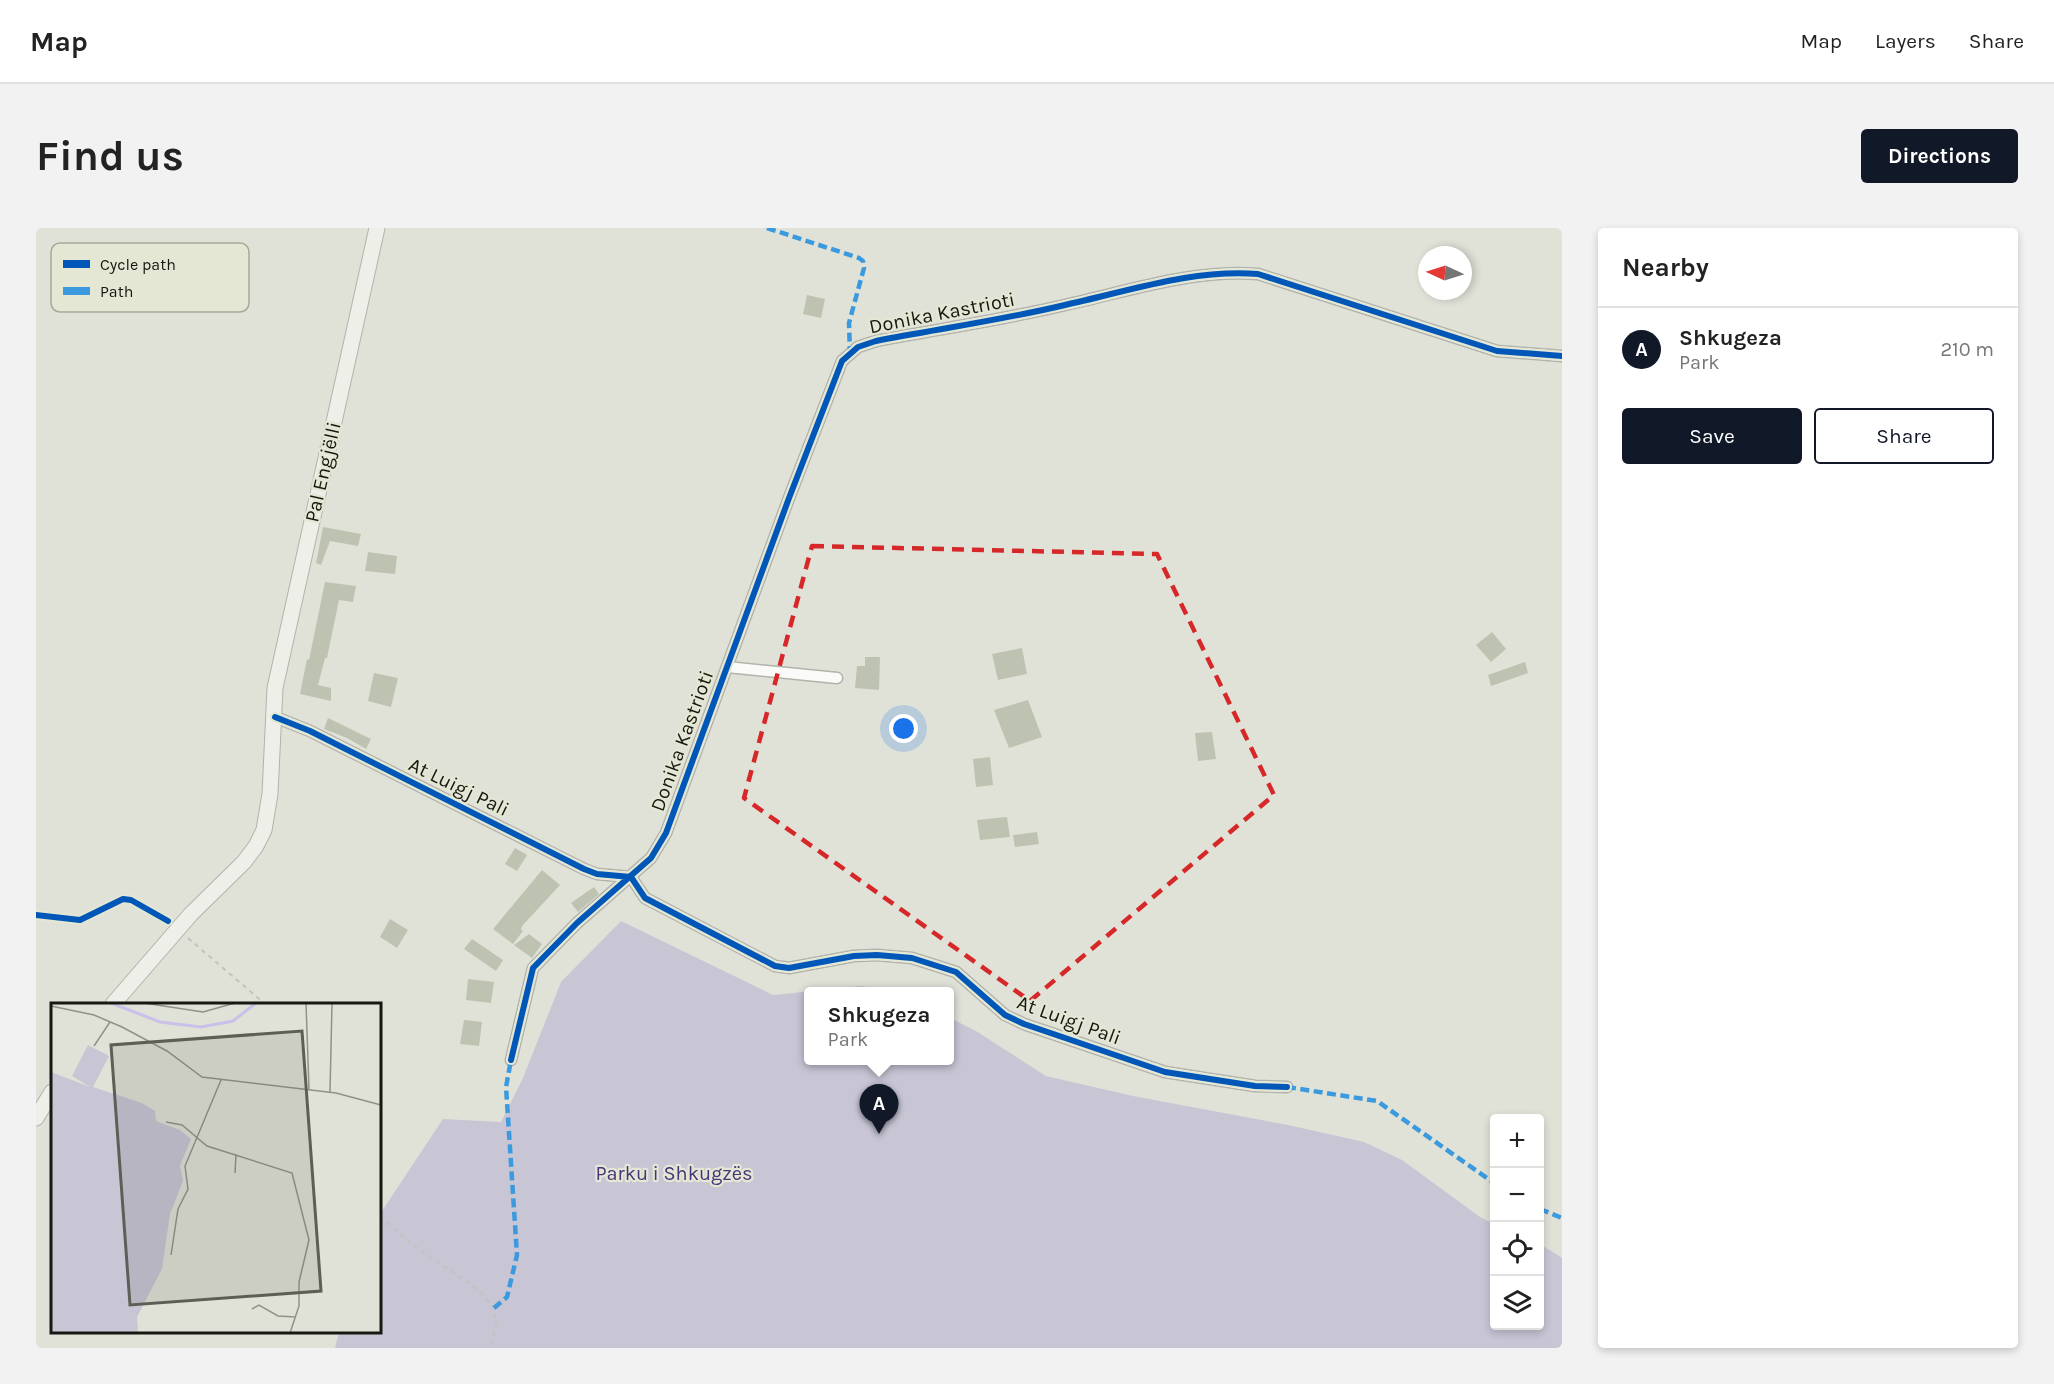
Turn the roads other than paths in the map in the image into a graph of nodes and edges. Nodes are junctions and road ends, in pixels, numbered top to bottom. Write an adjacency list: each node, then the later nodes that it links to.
1 (377, 228): 5 (main road, Pal Engjëlli)
2 (1562, 356): 3 (street, Donika Kastrioti)
3 (727, 667): 4 (street); 6 (street, Donika Kastrioti)
4 (837, 678)
5 (274, 717): 6 (street, At Luigj Pali); 7 (main road, Pal Engjëlli)
6 (631, 877): 8 (street); 9 (street, At Luigj Pali)
7 (115, 1003)
8 (511, 1060)
9 (1287, 1087)
10 (51, 1094): 11 (main road)
11 (36, 1118)

